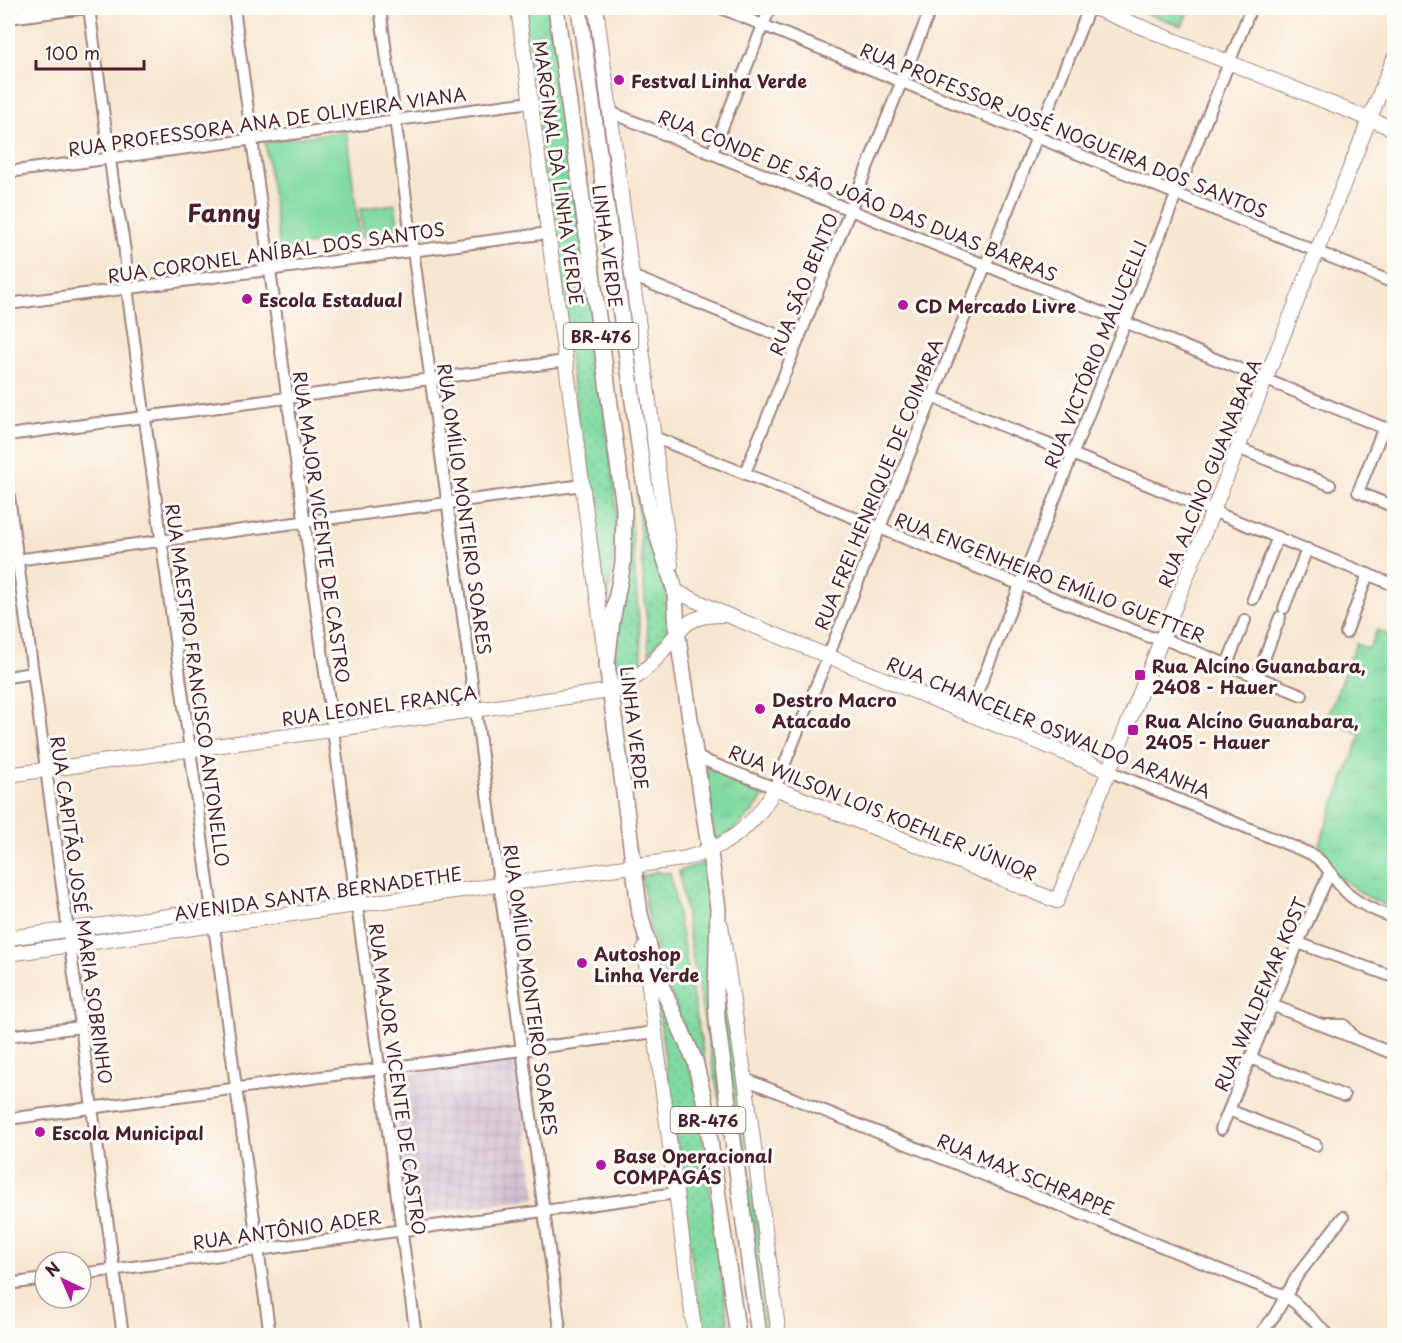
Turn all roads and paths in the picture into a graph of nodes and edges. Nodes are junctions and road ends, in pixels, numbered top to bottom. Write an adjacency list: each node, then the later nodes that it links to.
1 (88, 8): 14 (street); 27 (street, RUA MAESTRO FRANCISCO ANTONELLO)
2 (234, 8): 25 (street, RUA MAJOR VICENTE DE CASTRO)
3 (380, 8): 22 (street, RUA OMÍLIO MONTEIRO SOARES)
4 (518, 8): 19 (main road, MARGINAL DA LINHA VERDE)
5 (556, 8): 77 (highway, LINHA VERDE / BR-476)
6 (579, 8): 69 (highway, LINHA VERDE / BR-476)
7 (596, 8): 20 (main road)
8 (721, 8): 15 (street, RUA PROFESSOR JOSÉ NOGUEIRA DOS SANTOS)
9 (770, 8): 15 (street)
10 (931, 8): 18 (street, RUA SÃO BENTO)
11 (1089, 8): 24 (street, RUA FREI HENRIQUE DE COIMBRA)
12 (1094, 8): 17 (main road)
13 (1251, 8): 17 (street, RUA VICTÓRIO MALUCELLI)
14 (8, 18)
15 (763, 25): 18 (street, RUA PROFESSOR JOSÉ NOGUEIRA DOS SANTOS); 26 (street)
16 (1395, 58): 21 (main road, RUA ALCINO GUANABARA)
17 (1229, 62): 21 (main road); 29 (street, RUA VICTÓRIO MALUCELLI)
18 (902, 81): 24 (street, RUA PROFESSOR JOSÉ NOGUEIRA DOS SANTOS); 30 (street, RUA SÃO BENTO)
19 (531, 102): 22 (street, RUA PROFESSORA ANA DE OLIVEIRA VIANA); 31 (main road, MARGINAL DA LINHA VERDE)
20 (610, 112): 26 (street, RUA CONDE DE SÃO JOÃO DAS DUAS BARRAS); 36 (main road)
21 (1370, 119): 23 (main road); 33 (main road, RUA ALCINO GUANABARA)
22 (396, 120): 25 (street, RUA PROFESSORA ANA DE OLIVEIRA VIANA); 32 (street, RUA OMÍLIO MONTEIRO SOARES)
23 (1395, 129)
24 (1037, 137): 29 (street, RUA PROFESSOR JOSÉ NOGUEIRA DOS SANTOS); 34 (street, RUA FREI HENRIQUE DE COIMBRA)
25 (252, 139): 27 (street, RUA PROFESSORA ANA DE OLIVEIRA VIANA); 35 (street, RUA MAJOR VICENTE DE CASTRO)
26 (712, 153): 30 (street, RUA CONDE DE SÃO JOÃO DAS DUAS BARRAS)
27 (110, 158): 28 (street, RUA PROFESSORA ANA DE OLIVEIRA VIANA); 38 (street, RUA MAESTRO FRANCISCO ANTONELLO)
28 (8, 172)
29 (1177, 194): 33 (street, RUA PROFESSOR JOSÉ NOGUEIRA DOS SANTOS); 40 (street, RUA VICTÓRIO MALUCELLI)
30 (850, 210): 34 (street, RUA CONDE DE SÃO JOÃO DAS DUAS BARRAS); 41 (street, RUA SÃO BENTO)
31 (549, 232): 32 (street, RUA CORONEL ANÍBAL DOS SANTOS); 42 (main road, MARGINAL DA LINHA VERDE)
32 (413, 250): 35 (street, RUA CORONEL ANÍBAL DOS SANTOS); 43 (street, RUA OMÍLIO MONTEIRO SOARES)
33 (1317, 251): 37 (street, RUA PROFESSOR JOSÉ NOGUEIRA DOS SANTOS); 44 (main road, RUA ALCINO GUANABARA)
34 (985, 265): 40 (street, RUA CONDE DE SÃO JOÃO DAS DUAS BARRAS); 46 (street, RUA FREI HENRIQUE DE COIMBRA)
35 (270, 269): 38 (street, RUA CORONEL ANÍBAL DOS SANTOS); 45 (street, RUA MAJOR VICENTE DE CASTRO)
36 (632, 276): 41 (street); 50 (main road)
37 (1395, 283)
38 (127, 288): 39 (street, RUA CORONEL ANÍBAL DOS SANTOS); 47 (street, RUA MAESTRO FRANCISCO ANTONELLO)
39 (8, 304)
40 (1126, 322): 44 (street, RUA CONDE DE SÃO JOÃO DAS DUAS BARRAS); 52 (street, RUA VICTÓRIO MALUCELLI)
41 (797, 343): 53 (street, RUA SÃO BENTO)
42 (566, 361): 43 (street); 54 (main road, MARGINAL DA LINHA VERDE)
43 (431, 378): 45 (street); 57 (street, RUA OMÍLIO MONTEIRO SOARES)
44 (1266, 379): 48 (street, RUA CONDE DE SÃO JOÃO DAS DUAS BARRAS); 51 (main road, RUA ALCINO GUANABARA)
45 (287, 398): 47 (street); 60 (street, RUA MAJOR VICENTE DE CASTRO)
46 (932, 398): 52 (street); 61 (street, RUA FREI HENRIQUE DE COIMBRA)
47 (145, 416): 49 (street); 63 (street, RUA MAESTRO FRANCISCO ANTONELLO)
48 (1389, 429): 58 (street)
49 (8, 435)
50 (654, 437): 53 (street, RUA ENGENHEIRO EMÍLIO GUETTER); 69 (main road)
51 (1238, 448): 55 (street); 59 (main road, RUA ALCINO GUANABARA)
52 (1073, 454): 59 (street); 67 (street, RUA VICTÓRIO MALUCELLI)
53 (745, 474): 61 (street, RUA ENGENHEIRO EMÍLIO GUETTER)
54 (583, 485): 57 (street); 77 (main road, MARGINAL DA LINHA VERDE)
55 (1330, 485)
56 (8, 489): 65 (street, RUA CAPITÃO JOSÉ MARIA SOBRINHO)
57 (448, 503): 60 (street); 84 (street, RUA OMÍLIO MONTEIRO SOARES)
58 (1395, 507)
59 (1213, 511): 62 (street); 75 (main road, RUA ALCINO GUANABARA)
60 (304, 522): 63 (street); 86 (street, RUA MAJOR VICENTE DE CASTRO)
61 (880, 528): 67 (street, RUA ENGENHEIRO EMÍLIO GUETTER); 76 (street, RUA FREI HENRIQUE DE COIMBRA)
62 (1278, 537): 64 (street); 70 (street)
63 (162, 540): 65 (street); 87 (street, RUA MAESTRO FRANCISCO ANTONELLO)
64 (1307, 549): 66 (street); 81 (street)
65 (12, 560): 79 (street, RUA CAPITÃO JOSÉ MARIA SOBRINHO)
66 (1368, 574): 68 (street); 74 (street)
67 (1020, 585): 75 (street, RUA ENGENHEIRO EMÍLIO GUETTER); 85 (street, RUA VICTÓRIO MALUCELLI)
68 (1395, 585)
69 (675, 591): 71 (main road, RUA CHANCELER OSWALDO ARANHA); 73 (highway, LINHA VERDE / BR-476)
70 (1253, 599)
71 (727, 615): 73 (main road, RUA LEONEL FRANÇA); 76 (main road, RUA CHANCELER OSWALDO ARANHA)
72 (1245, 620): 78 (street)
73 (677, 631): 82 (main road, RUA LEONEL FRANÇA); 88 (highway, LINHA VERDE / BR-476)
74 (1346, 633)
75 (1162, 638): 78 (street, RUA ENGENHEIRO EMÍLIO GUETTER); 90 (main road, RUA ALCINO GUANABARA)
76 (828, 656): 85 (main road, RUA CHANCELER OSWALDO ARANHA); 92 (street, RUA FREI HENRIQUE DE COIMBRA)
77 (607, 664): 82 (highway, LINHA VERDE / BR-476)
78 (1227, 664): 81 (street, RUA ENGENHEIRO EMÍLIO GUETTER)
79 (33, 673): 80 (street); 89 (street, RUA CAPITÃO JOSÉ MARIA SOBRINHO)
80 (8, 676)
81 (1257, 676): 83 (street, RUA ENGENHEIRO EMÍLIO GUETTER)
82 (610, 691): 84 (main road, RUA LEONEL FRANÇA); 94 (highway, LINHA VERDE / BR-476)
83 (1302, 694)
84 (476, 710): 86 (main road, RUA LEONEL FRANÇA); 96 (street, RUA OMÍLIO MONTEIRO SOARES)
85 (969, 713): 90 (main road, RUA CHANCELER OSWALDO ARANHA)
86 (333, 730): 87 (main road, RUA LEONEL FRANÇA); 98 (street, RUA MAJOR VICENTE DE CASTRO)
87 (190, 749): 89 (main road, RUA LEONEL FRANÇA); 100 (street, RUA MAESTRO FRANCISCO ANTONELLO)
88 (696, 757): 92 (street, RUA WILSON LOIS KOEHLER JÚNIOR); 93 (highway, LINHA VERDE / BR-476)
89 (46, 769): 91 (main road, RUA LEONEL FRANÇA); 104 (street, RUA CAPITÃO JOSÉ MARIA SOBRINHO)
90 (1109, 771): 95 (street, RUA CHANCELER OSWALDO ARANHA); 97 (main road, RUA ALCINO GUANABARA)
91 (8, 775)
92 (775, 788): 93 (main road, RUA FREI HENRIQUE DE COIMBRA); 97 (main road, RUA WILSON LOIS KOEHLER JÚNIOR)
93 (710, 852): 94 (main road, RUA FREI HENRIQUE DE COIMBRA); 99 (highway, LINHA VERDE / BR-476)
94 (633, 867): 96 (main road, AVENIDA SANTA BERNADETHE); 101 (highway, LINHA VERDE / BR-476)
95 (1330, 872): 102 (street, RUA CHANCELER OSWALDO ARANHA); 106 (street, RUA WALDEMAR KOST)
96 (500, 886): 98 (main road, AVENIDA SANTA BERNADETHE); 114 (street, RUA OMÍLIO MONTEIRO SOARES)
97 (1057, 901)
98 (357, 905): 103 (main road, AVENIDA SANTA BERNADETHE); 117 (street, RUA MAJOR VICENTE DE CASTRO)
99 (718, 908): 118 (main road); 143 (highway, LINHA VERDE / BR-476)
100 (212, 910): 103 (street, RUA MAESTRO FRANCISCO ANTONELLO); 104 (main road, AVENIDA SANTA BERNADETHE)
101 (640, 914): 112 (main road); 142 (highway, LINHA VERDE / BR-476)
102 (1395, 918)
103 (214, 925): 107 (main road, AVENIDA SANTA BERNADETHE); 119 (street, RUA MAESTRO FRANCISCO ANTONELLO)
104 (68, 930): 105 (main road, AVENIDA SANTA BERNADETHE); 107 (street, RUA CAPITÃO JOSÉ MARIA SOBRINHO)
105 (8, 938)
106 (1298, 943): 109 (street); 110 (street, RUA WALDEMAR KOST)
107 (70, 945): 108 (main road, AVENIDA SANTA BERNADETHE); 111 (street, RUA CAPITÃO JOSÉ MARIA SOBRINHO)
108 (8, 954)
109 (1395, 977)
110 (1272, 1005): 115 (street); 116 (street, RUA WALDEMAR KOST)
111 (81, 1027): 113 (street); 121 (street, RUA CAPITÃO JOSÉ MARIA SOBRINHO)
112 (655, 1032): 114 (street); 126 (main road)
113 (8, 1036)
114 (522, 1050): 117 (street); 127 (street, RUA OMÍLIO MONTEIRO SOARES)
115 (1395, 1054)
116 (1251, 1058): 120 (street); 122 (street, RUA WALDEMAR KOST)
117 (380, 1069): 119 (street); 129 (street, RUA MAJOR VICENTE DE CASTRO)
118 (745, 1078): 135 (street, RUA MAX SCHRAPPE); 144 (main road)
119 (236, 1088): 121 (street); 130 (street, RUA MAESTRO FRANCISCO ANTONELLO)
120 (1344, 1096)
121 (92, 1108): 123 (street); 131 (street, RUA CAPITÃO JOSÉ MARIA SOBRINHO)
122 (1229, 1110): 124 (street, RUA WALDEMAR KOST); 125 (street)
123 (8, 1119)
124 (1221, 1129)
125 (1316, 1145)
126 (676, 1193): 127 (street, RUA ANTÔNIO ADER); 141 (main road)
127 (544, 1211): 129 (street, RUA ANTÔNIO ADER); 140 (street, RUA OMÍLIO MONTEIRO SOARES)
128 (1343, 1217): 135 (street)
129 (402, 1231): 130 (street, RUA ANTÔNIO ADER); 139 (street, RUA MAJOR VICENTE DE CASTRO)
130 (258, 1250): 131 (street, RUA ANTÔNIO ADER); 138 (street, RUA MAESTRO FRANCISCO ANTONELLO)
131 (114, 1270): 132 (street, RUA ANTÔNIO ADER); 137 (street, RUA CAPITÃO JOSÉ MARIA SOBRINHO)
132 (93, 1273)
133 (33, 1281): 134 (street)
134 (8, 1284)
135 (1290, 1299): 145 (street); 146 (street)
136 (1395, 1328): 147 (street)
137 (123, 1335)
138 (270, 1335)
139 (416, 1335)
140 (561, 1335)
141 (695, 1335)
142 (738, 1335)
143 (759, 1335)
144 (779, 1335)
145 (1259, 1335)
146 (1330, 1335)
147 (1391, 1335)

